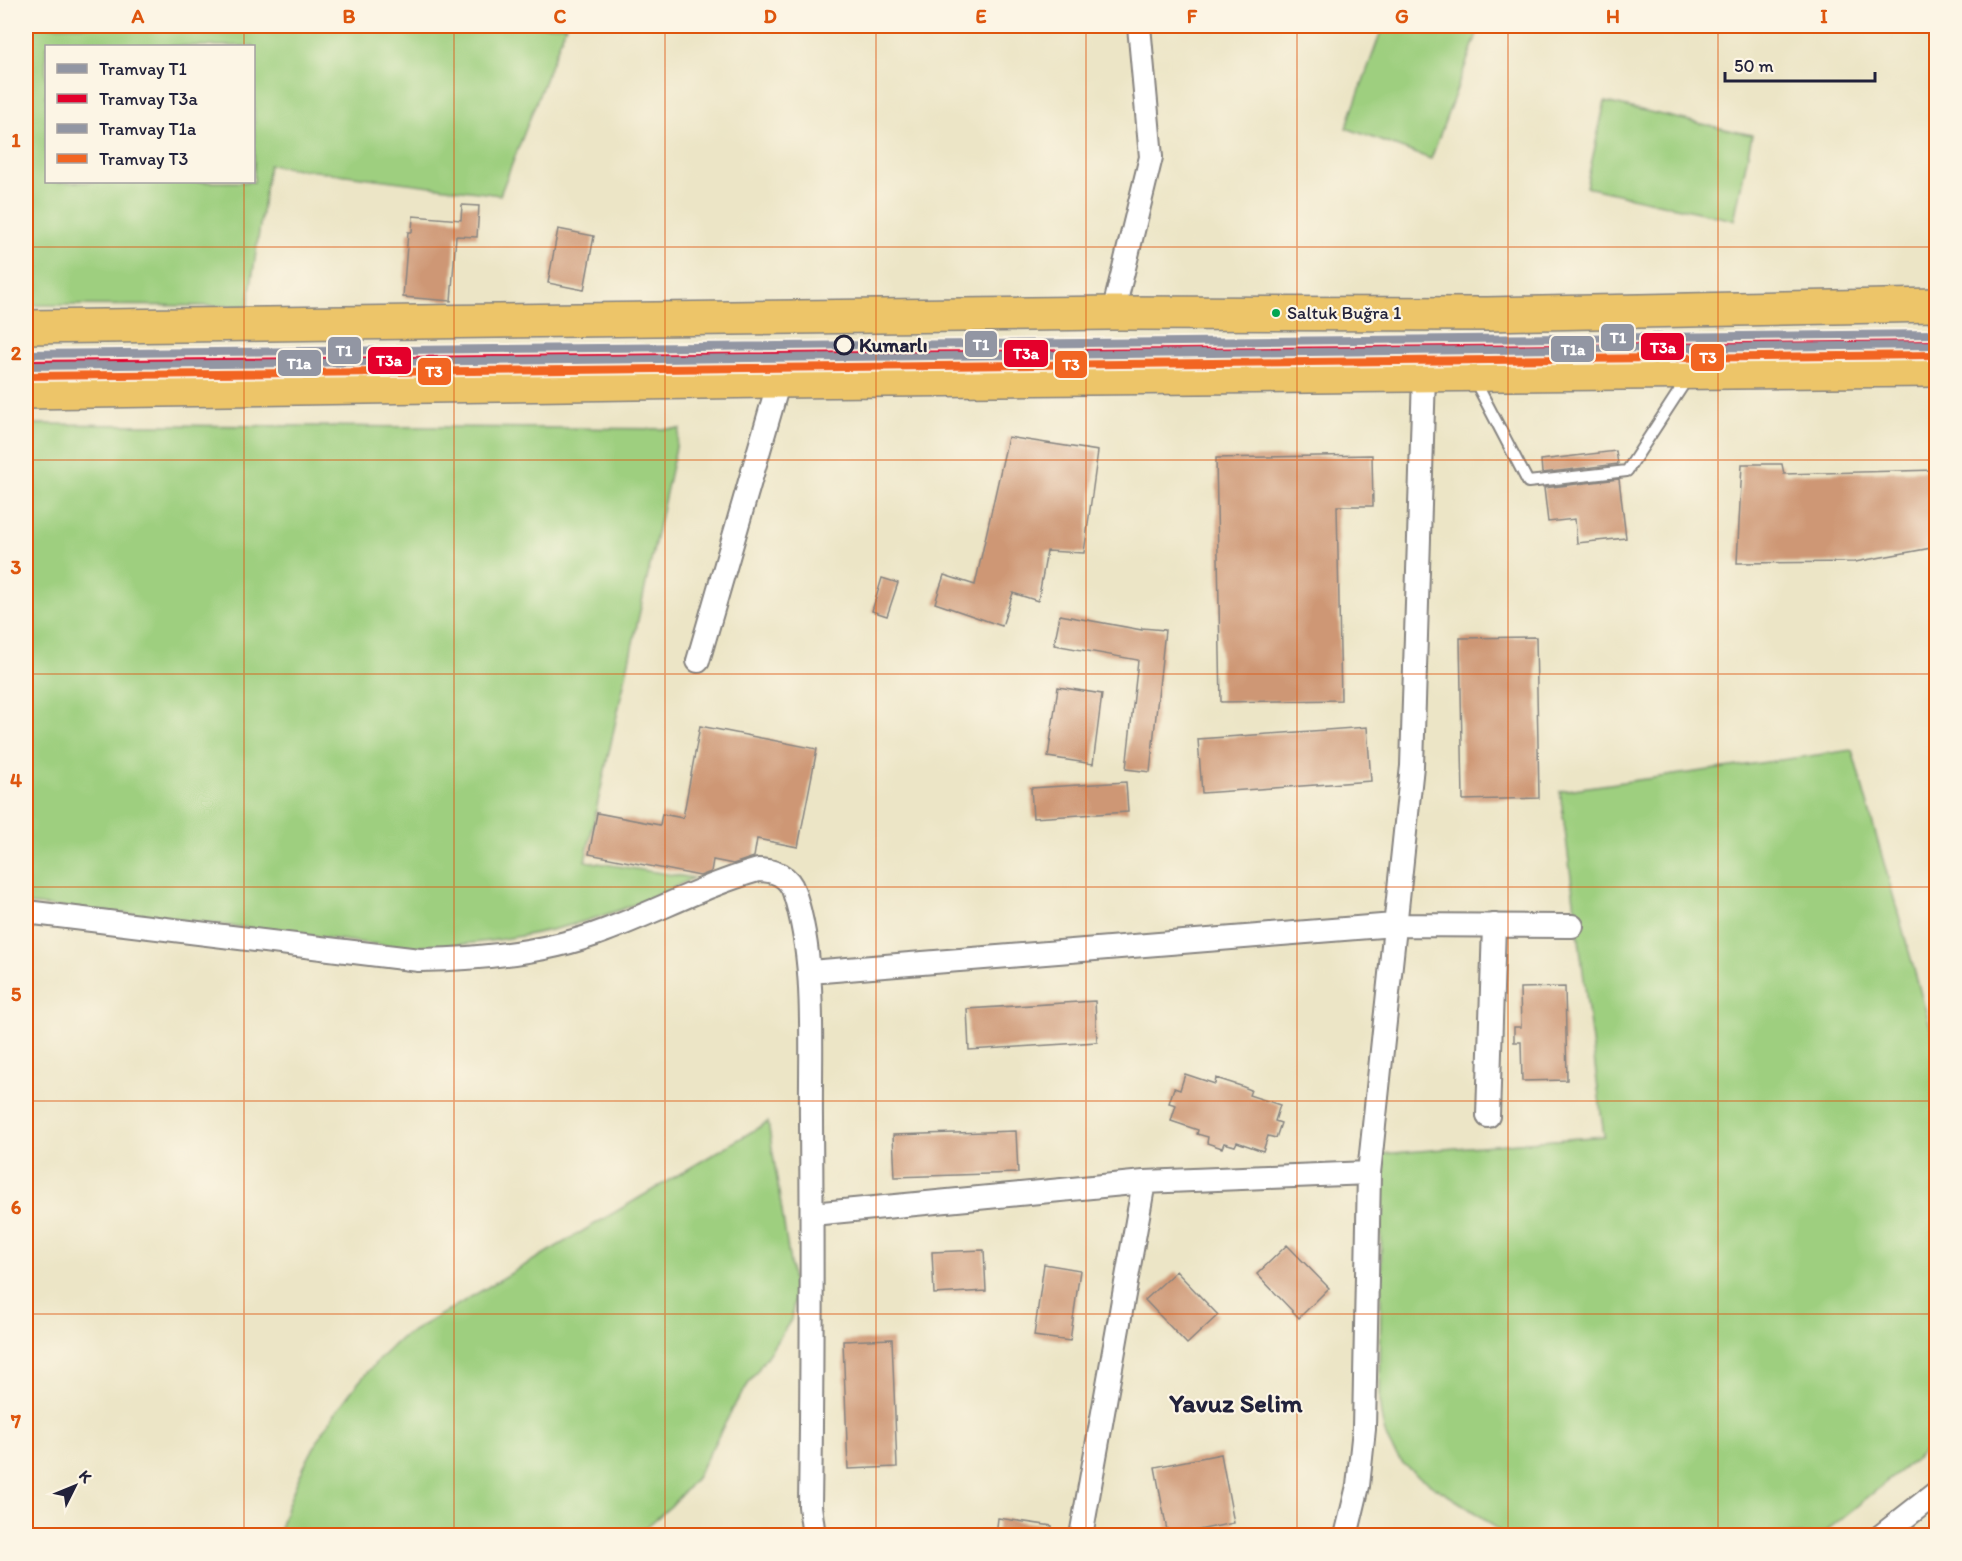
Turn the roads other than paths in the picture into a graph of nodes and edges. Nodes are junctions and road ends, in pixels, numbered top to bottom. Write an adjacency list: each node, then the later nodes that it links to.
1 (1140, 26): 3 (street)
2 (1936, 305): 3 (highway)
3 (1113, 313): 4 (highway)
4 (26, 327)
5 (1936, 370): 7 (highway)
6 (1472, 373): 7 (highway); 7 (lane); 8 (highway)
7 (1691, 374)
8 (1424, 375): 9 (highway); 13 (street)
9 (779, 381): 10 (highway); 11 (street)
10 (26, 392)
11 (698, 661)
12 (26, 912): 16 (street)
13 (1394, 925): 14 (street); 16 (street); 18 (street)
14 (1494, 925): 15 (street); 17 (street)
15 (1572, 926)
16 (810, 972): 20 (street)
17 (1488, 1116)
18 (1369, 1173): 19 (street); 24 (street)
19 (1144, 1182): 20 (street); 23 (street)
20 (812, 1214): 22 (street)
21 (1936, 1493): 25 (street)
22 (814, 1536)
23 (1081, 1536)
24 (1346, 1536)
25 (1881, 1536)

